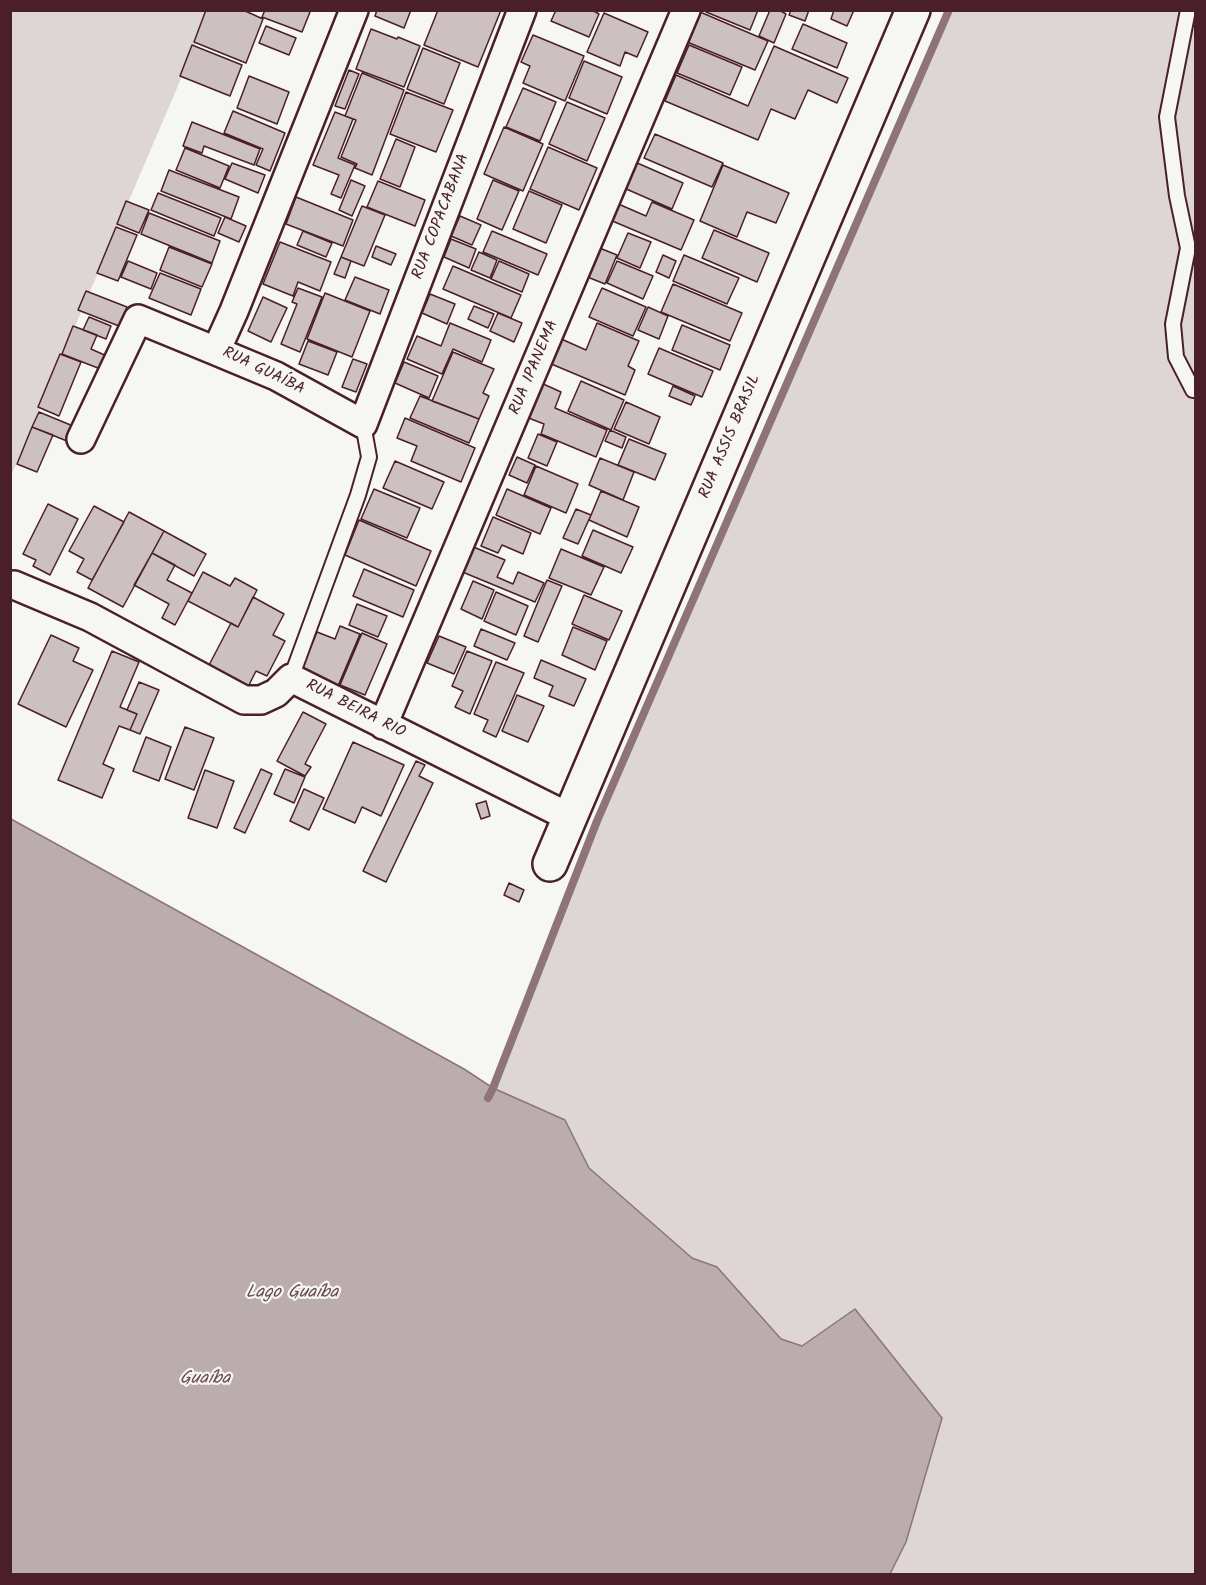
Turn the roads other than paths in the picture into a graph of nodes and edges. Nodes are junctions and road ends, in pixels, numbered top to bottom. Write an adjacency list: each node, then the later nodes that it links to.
1 (354, 10): 6 (street, RUA GUAÍBA)
2 (522, 10): 8 (street, RUA COPACABANA)
3 (686, 10): 12 (street, RUA IPANEMA)
4 (913, 10): 13 (street, RUA ASSIS BRASIL)
5 (1188, 10): 7 (lane)
6 (216, 351): 8 (street, RUA GUAÍBA); 9 (street)
7 (1196, 390)
8 (363, 424): 11 (lane)
9 (81, 439)
10 (14, 585): 11 (street, RUA BEIRA RIO)
11 (291, 678): 12 (street, RUA BEIRA RIO)
12 (383, 724): 13 (street, RUA BEIRA RIO)
13 (569, 817): 14 (street, RUA ASSIS BRASIL)
14 (550, 864)

